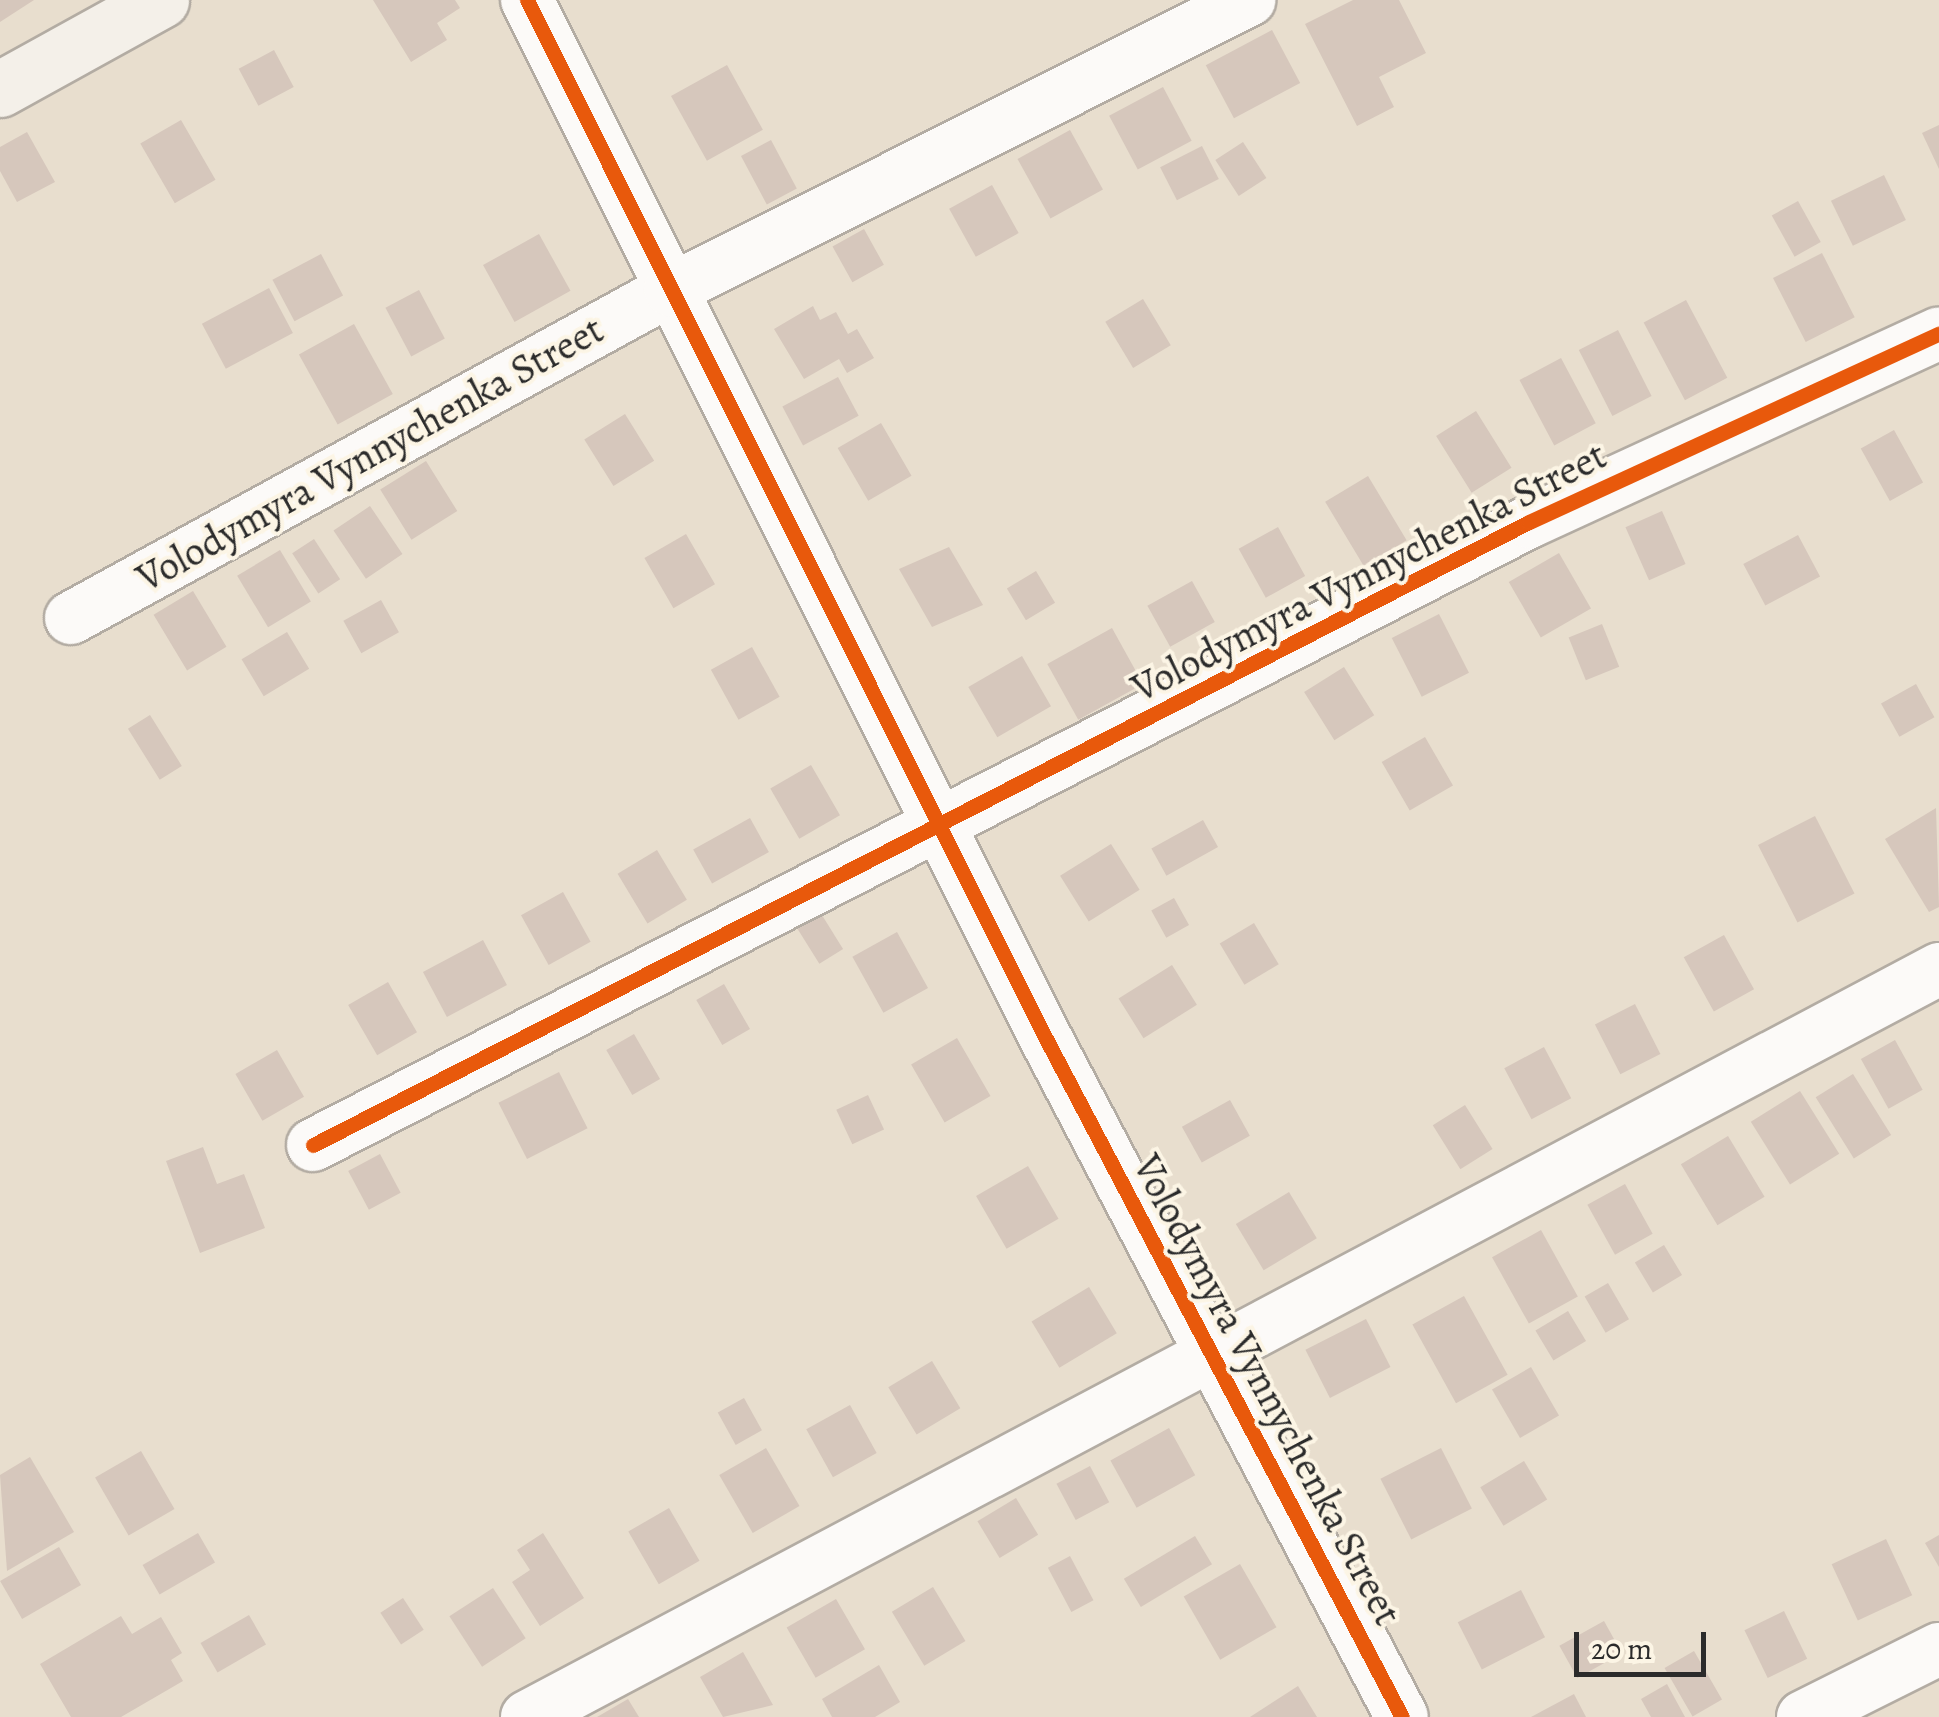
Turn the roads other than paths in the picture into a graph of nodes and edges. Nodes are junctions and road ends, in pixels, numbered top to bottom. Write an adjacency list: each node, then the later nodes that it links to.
1 (161, 0): 4 (main road)
2 (527, 0): 5 (street, Volodymyra Vynnychenka Street)
3 (1249, 0): 5 (street, Volodymyra Vynnychenka Street)
4 (0, 89)
5 (670, 290): 7 (street, Volodymyra Vynnychenka Street); 8 (street, Volodymyra Vynnychenka Street)
6 (1939, 333): 8 (street, Volodymyra Vynnychenka Street)
7 (71, 618)
8 (939, 826): 10 (street, Volodymyra Vynnychenka Street); 11 (street, Volodymyra Vynnychenka Street)
9 (1939, 970): 11 (street, Volodymyra Vynnychenka Street)
10 (313, 1145)
11 (1214, 1359): 13 (street, Volodymyra Vynnychenka Street); 14 (street, Volodymyra Vynnychenka Street)
12 (1939, 1650): 15 (street)
13 (527, 1717)
14 (1402, 1717)
15 (1803, 1717)

